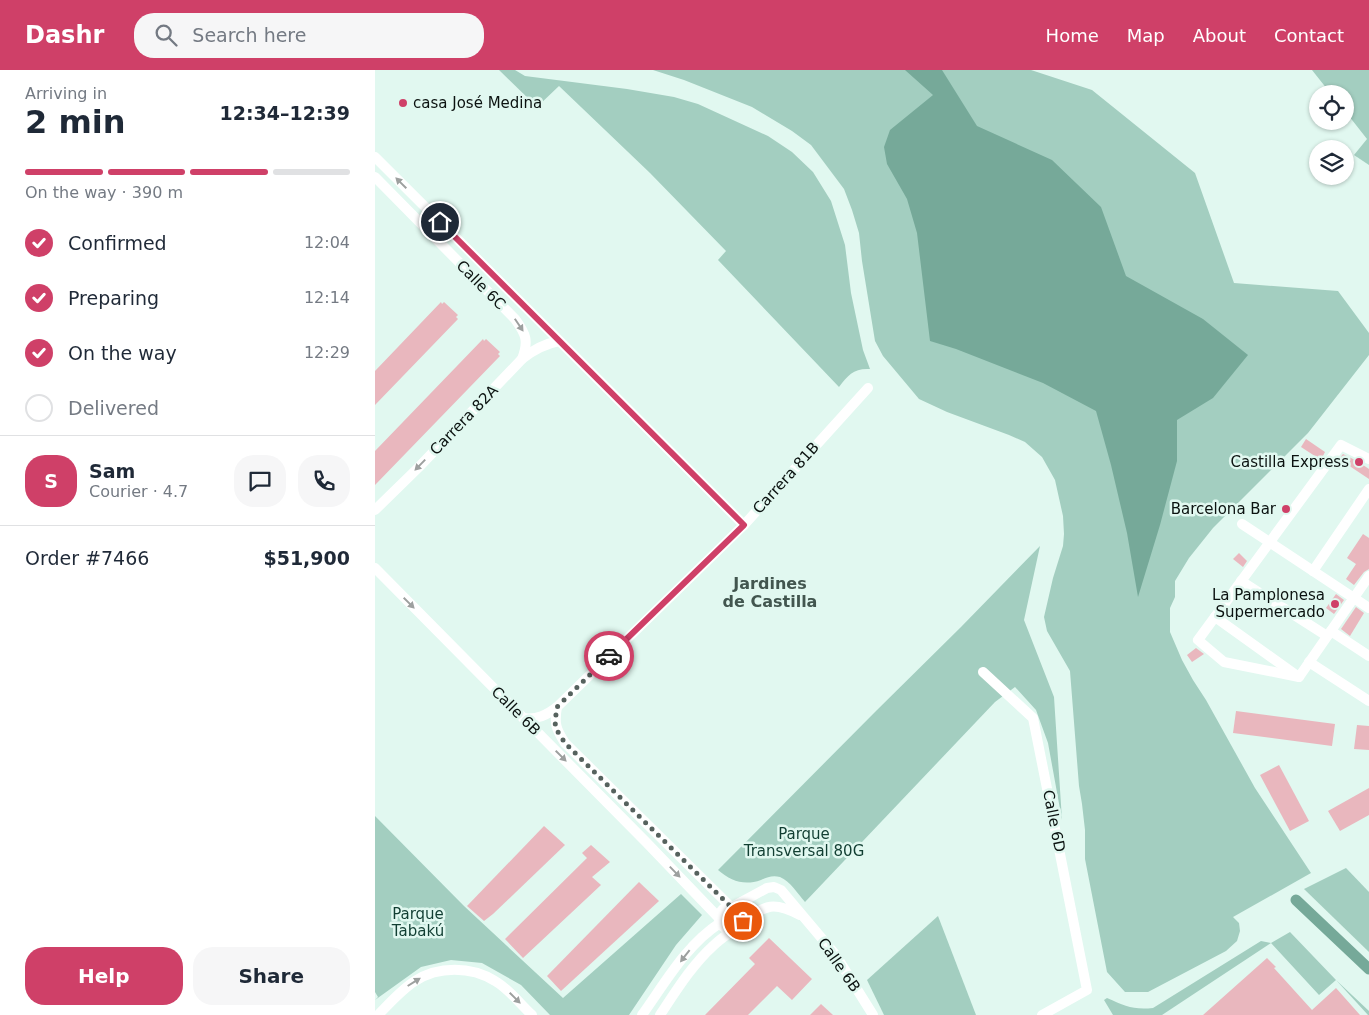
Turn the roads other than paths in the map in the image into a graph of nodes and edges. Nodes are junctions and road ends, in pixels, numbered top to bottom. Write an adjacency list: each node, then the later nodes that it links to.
1 (375, 157): 3 (street, Calle 6C, one-way to 1)
2 (375, 177): 4 (street, Calle 6C, one-way to 4)
3 (559, 341): 4 (street, Carrera 82A); 10 (street, Calle 6C)
4 (522, 359): 8 (street, Carrera 82A, one-way to 8)
5 (868, 388): 10 (street, Carrera 81B)
6 (1369, 460): 11 (street)
7 (1369, 489): 13 (street)
8 (375, 510)
9 (1242, 524): 11 (street)
10 (744, 525): 25 (street, Carrera 81B)
11 (1270, 542): 13 (street); 15 (street)
12 (375, 568): 26 (street, Calle 6B, one-way to 26)
13 (1313, 571): 16 (street)
14 (1369, 576): 16 (street)
15 (1241, 581): 18 (street); 19 (street)
16 (1354, 598): 17 (street); 19 (street)
17 (1369, 608)
18 (1215, 617): 23 (street); 23 (street)
19 (1329, 633): 20 (street); 21 (street)
20 (1369, 656)
21 (1309, 662): 23 (street); 24 (street)
22 (983, 672): 37 (street, Calle 6D)
23 (1299, 677)
24 (1369, 701)
25 (557, 707): 26 (street, Carrera 81B); 27 (street, Calle 6B)
26 (523, 718): 29 (street, Calle 6B, one-way to 29)
27 (732, 906): 28 (street, Calle 6B); 29 (street); 30 (street)
28 (803, 917): 30 (street); 36 (street, Calle 6B)
29 (719, 920): 31 (street); 34 (street, one-way to 34)
30 (743, 921): 31 (street)
31 (732, 930): 35 (street)
32 (378, 1015): 33 (street, one-way to 33)
33 (532, 1015)
34 (642, 1015)
35 (660, 1015)
36 (873, 1015)
37 (1042, 1015)

